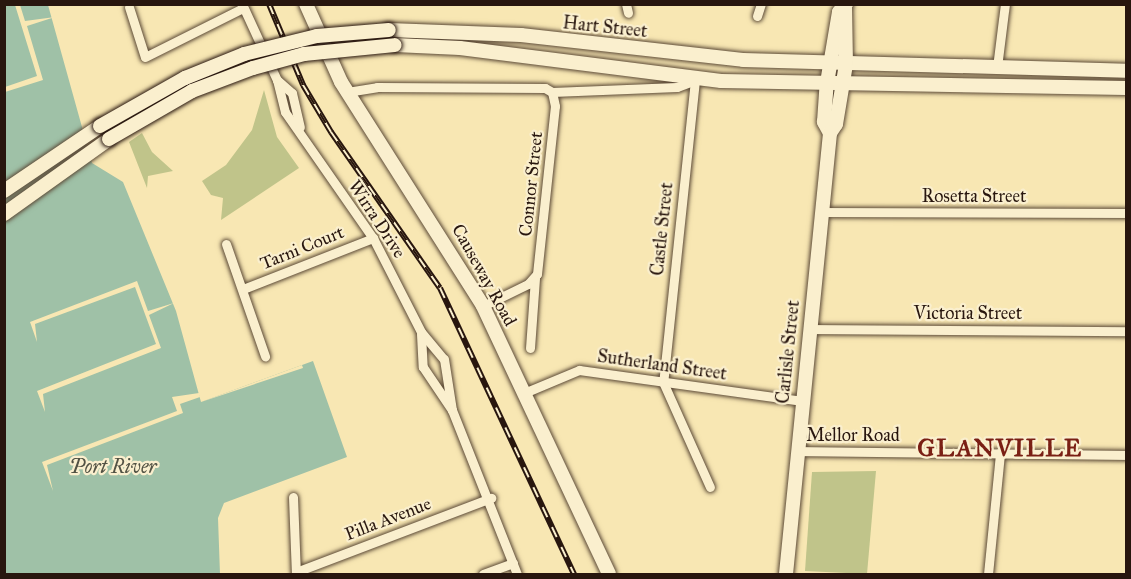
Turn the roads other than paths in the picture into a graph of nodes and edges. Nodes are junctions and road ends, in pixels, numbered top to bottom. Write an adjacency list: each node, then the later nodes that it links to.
1 (306, 4): 17 (main road, Causeway Road)
2 (761, 4): 7 (street)
3 (1005, 4): 10 (street)
4 (846, 5): 8 (main road, Carlisle Street); 9 (main road, Carlisle Street)
5 (243, 7): 6 (street); 12 (street, Wirra Drive)
6 (129, 8)
7 (757, 16)
8 (831, 64): 9 (main road, Hart Street); 14 (main road, Carlisle Street); 21 (main road, Hart Street, bridge)
9 (846, 64): 10 (main road, Hart Street); 15 (main road, Carlisle Street)
10 (997, 67): 11 (main road, Hart Street)
11 (1126, 71)
12 (277, 80): 19 (street, Wirra Drive); 19 (street, Wirra Drive)
13 (695, 80): 14 (main road); 18 (street); 24 (main road, bridge); 35 (street, Castle Street)
14 (827, 83): 15 (main road); 20 (main road, Carlisle Street)
15 (843, 83): 16 (main road); 20 (main road, Carlisle Street)
16 (1126, 88)
17 (347, 92): 18 (street); 29 (main road, Causeway Road)
18 (552, 92): 27 (street, Connor Street)
19 (300, 127): 25 (street, Wirra Drive)
20 (830, 133): 22 (main road, Carlisle Street)
21 (4, 191)
22 (822, 212): 23 (street, Rosetta Street); 30 (main road, Carlisle Street)
23 (1126, 213)
24 (4, 214)
25 (373, 238): 28 (street, Tarni Court); 32 (street, Wirra Drive)
26 (226, 244): 28 (street, Tarni Court)
27 (535, 278): 29 (street); 33 (street, Connor Street)
28 (243, 289): 34 (street, Tarni Court)
29 (483, 306): 36 (main road, Causeway Road)
30 (809, 329): 31 (street, Victoria Street); 37 (main road, Carlisle Street)
31 (1126, 330)
32 (421, 332): 38 (street, Wirra Drive); 38 (street, Wirra Drive)
33 (530, 348)
34 (265, 356)
35 (663, 382): 36 (street, Sutherland Street); 37 (street, Sutherland Street); 42 (street)
36 (524, 393): 49 (main road, Causeway Road)
37 (801, 401): 39 (main road, Carlisle Street)
38 (452, 410): 44 (street, Wirra Drive)
39 (796, 451): 40 (street, Mellor Road); 50 (main road, Carlisle Street)
40 (1000, 453): 41 (street, Mellor Road); 51 (street)
41 (1126, 455)
42 (710, 487)
43 (293, 497): 46 (street)
44 (491, 498): 45 (street, Wirra Drive); 46 (street, Pilla Avenue)
45 (513, 563): 47 (street); 48 (street, Wirra Drive)
46 (296, 573)
47 (483, 574)
48 (517, 574)
49 (609, 574)
50 (786, 574)
51 (988, 574)

